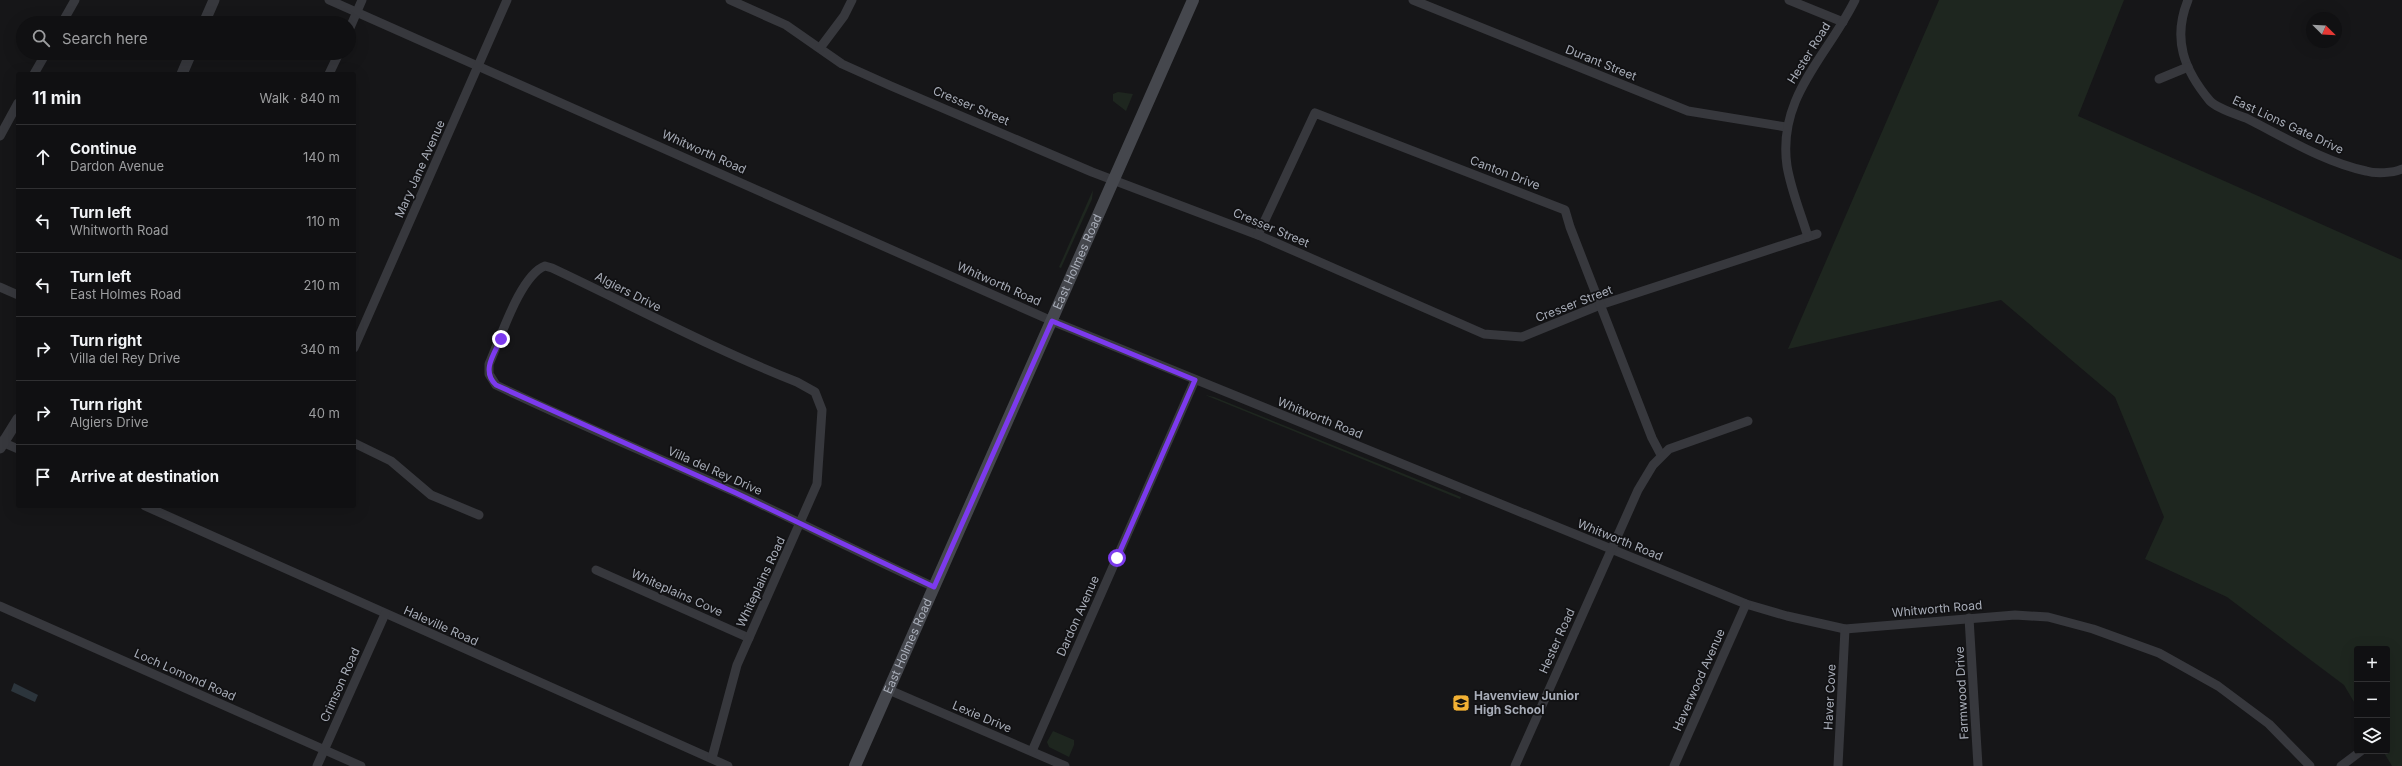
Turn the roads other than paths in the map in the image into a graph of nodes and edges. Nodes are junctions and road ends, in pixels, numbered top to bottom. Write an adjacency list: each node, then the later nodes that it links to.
1 (75, 0): 14 (street)
2 (214, 0): 15 (street)
3 (329, 0): 13 (street, Whitworth Road)
4 (362, 0): 13 (street)
5 (507, 0): 22 (street, Mary Jane Avenue)
6 (730, 0): 18 (street, Cresser Street)
7 (852, 0): 18 (street)
8 (1192, 0): 32 (main road, East Holmes Road)
9 (1413, 0): 29 (street, Durant Street)
10 (1789, 0): 17 (street)
11 (1855, 0): 17 (street, Hester Road)
12 (2188, 0): 23 (street, East Lions Gate Drive)
13 (357, 12): 16 (street); 22 (street, Whitworth Road)
14 (66, 16)
15 (207, 16)
16 (355, 16)
17 (1843, 22): 29 (street, Hester Road)
18 (820, 48): 32 (street, Cresser Street)
19 (42, 60): 24 (street)
20 (188, 60): 25 (street)
21 (336, 60): 26 (street)
22 (479, 66): 39 (street, Whitworth Road); 40 (street, Mary Jane Avenue)
23 (2188, 67): 27 (street); 31 (street, East Lions Gate Drive)
24 (35, 72)
25 (183, 72)
26 (331, 72)
27 (2159, 79)
28 (16, 107): 30 (street)
29 (1786, 127): 35 (street, Hester Road)
30 (0, 136)
31 (2399, 170)
32 (1114, 180): 34 (street, Cresser Street); 39 (main road, East Holmes Road)
33 (1817, 234): 35 (street, Cresser Street)
34 (1258, 235): 38 (street, Cresser Street); 38 (street, Canton Drive)
35 (1808, 237): 38 (street, Cresser Street)
36 (0, 287): 37 (street)
37 (16, 294)
38 (1600, 305): 49 (street, Canton Drive)
39 (1052, 321): 42 (street, Whitworth Road); 55 (main road, East Holmes Road)
40 (356, 343)
41 (489, 374): 43 (street, Algiers Drive); 52 (street, Villa del Rey Drive)
42 (1195, 380): 53 (street, Whitworth Road); 64 (street, Dardon Avenue)
43 (815, 392): 52 (street, Whiteplains Road)
44 (1748, 421): 49 (street)
45 (16, 422): 46 (street)
46 (1, 444): 48 (street)
47 (356, 444): 51 (street)
48 (16, 448)
49 (1661, 456): 53 (street, Hester Road)
50 (150, 508): 58 (street, Haleville Road)
51 (479, 515)
52 (801, 523): 55 (street, Villa del Rey Drive); 61 (street, Whiteplains Road)
53 (1612, 549): 56 (street, Whitworth Road); 72 (street, Hester Road)
54 (596, 570): 61 (street, Whiteplains Cove)
55 (934, 587): 62 (main road, East Holmes Road)
56 (1746, 604): 60 (street, Whitworth Road); 73 (street, Haverwood Avenue)
57 (0, 606): 63 (street, Loch Lomond Road)
58 (385, 614): 63 (street, Crimson Road); 66 (street, Haleville Road)
59 (1969, 618): 60 (street, Whitworth Road); 75 (street, Farmwood Drive); 76 (street, Whitworth Road)
60 (1845, 628): 74 (street, Haver Cove)
61 (749, 638): 66 (street, Whiteplains Road)
62 (889, 690): 64 (street, Lexie Drive); 70 (main road, East Holmes Road)
63 (324, 749): 67 (street, Crimson Road); 68 (street, Loch Lomond Road)
64 (1032, 751): 71 (street, Lexie Drive)
65 (2357, 754): 77 (street)
66 (712, 758): 69 (street, Haleville Road)
67 (317, 766)
68 (361, 766)
69 (728, 766)
70 (855, 766)
71 (1065, 766)
72 (1515, 766)
73 (1674, 766)
74 (1838, 766)
75 (1978, 766)
76 (2310, 766)
77 (2341, 766)

